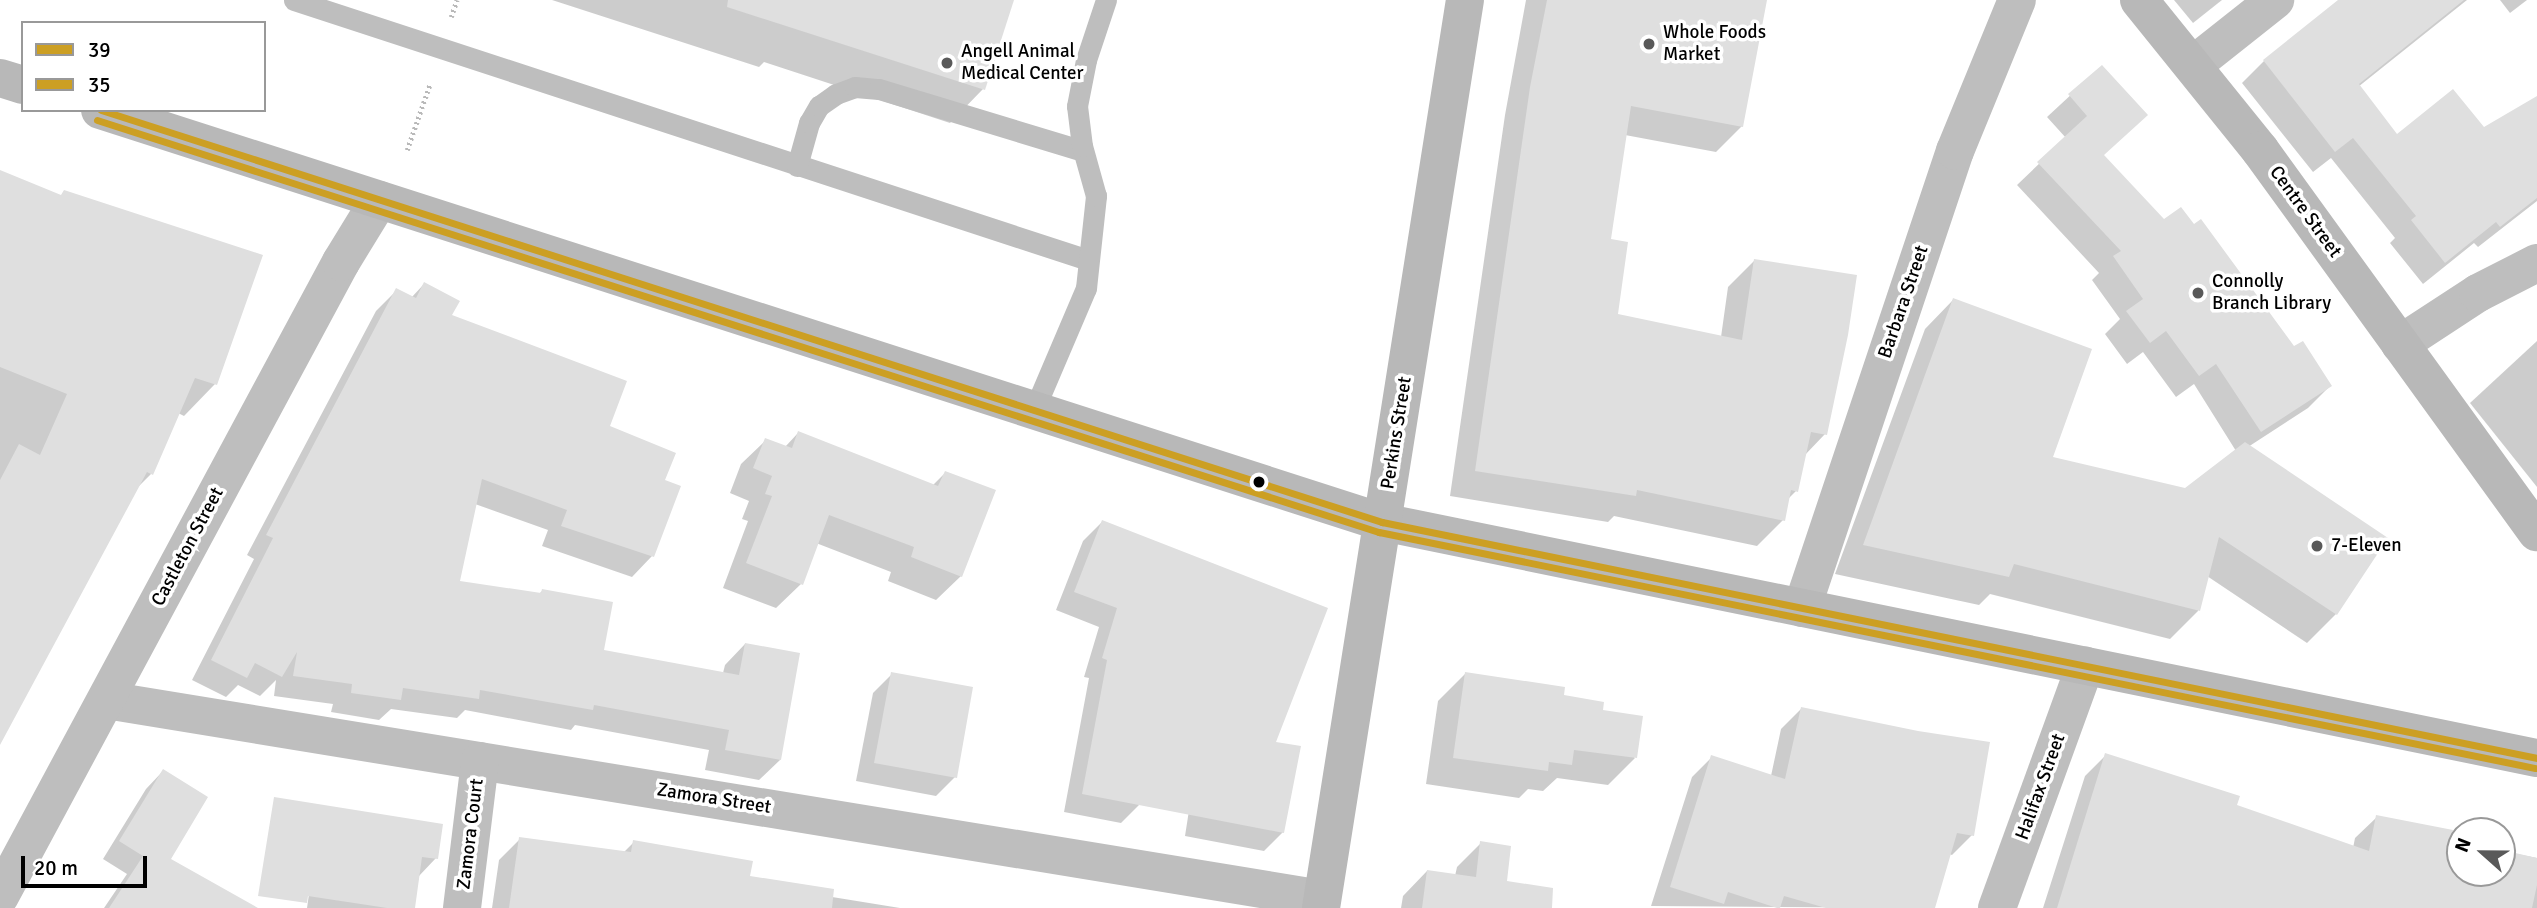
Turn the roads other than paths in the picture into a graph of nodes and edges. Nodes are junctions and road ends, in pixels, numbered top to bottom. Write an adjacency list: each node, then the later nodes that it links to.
1 (294, 0): 12 (lane)
2 (1106, 0): 11 (lane)
3 (1465, 0): 18 (main road, Perkins Street)
4 (2017, 0): 20 (street, Barbara Street)
5 (2139, 0): 7 (main road, Centre Street)
6 (2275, 0): 7 (street)
7 (2193, 65): 16 (main road, Centre Street)
8 (0, 78): 9 (main road)
9 (21, 84)
10 (106, 112): 13 (main road)
11 (1083, 151): 12 (lane); 14 (lane)
12 (797, 166): 14 (lane)
13 (379, 200): 17 (main road); 22 (street, Castleton Street)
14 (1088, 260): 17 (lane)
15 (2537, 263): 16 (street)
16 (2399, 344): 19 (main road, Centre Street)
17 (1034, 410): 18 (main road)
18 (1382, 522): 20 (main road); 26 (main road, Perkins Street)
19 (2537, 532)
20 (1802, 608): 21 (main road)
21 (2085, 666): 23 (main road); 28 (street, Halifax Street)
22 (106, 700): 24 (street, Zamora Street); 25 (street, Castleton Street)
23 (2533, 754)
24 (480, 761): 26 (street, Zamora Street); 27 (street, Zamora Court)
25 (0, 896)
26 (1322, 904)
27 (462, 908)
28 (1997, 908)

